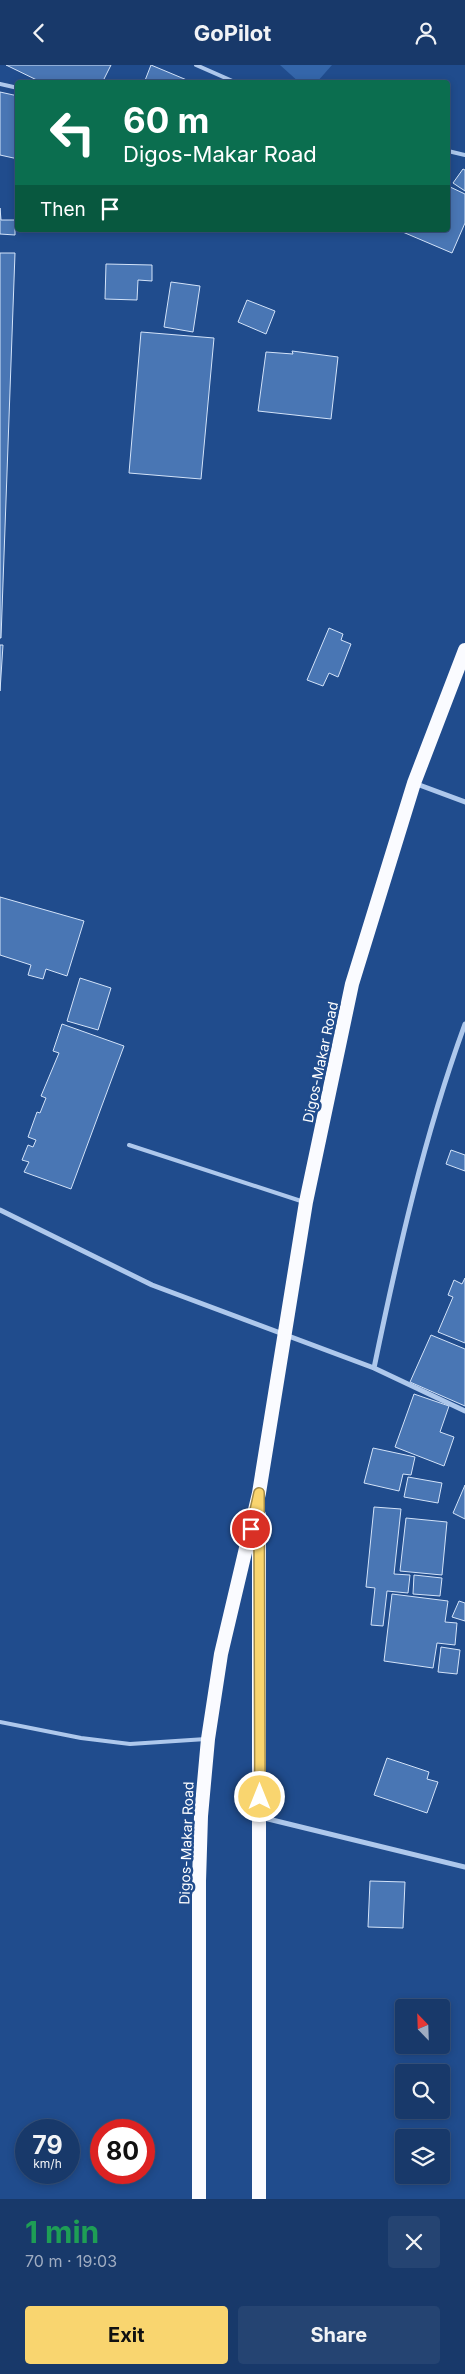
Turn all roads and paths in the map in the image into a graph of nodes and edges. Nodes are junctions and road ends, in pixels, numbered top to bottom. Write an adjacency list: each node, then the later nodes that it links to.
1 (196, 65): 2 (lane)
2 (230, 80)
3 (0, 84): 4 (lane)
4 (15, 87)
5 (450, 151): 6 (lane)
6 (465, 155)
7 (465, 650): 8 (highway, Digos-Makar Road)
8 (414, 783): 9 (street); 12 (highway, Digos-Makar Road)
9 (465, 802)
10 (465, 1024): 15 (street)
11 (129, 1145): 12 (lane)
12 (306, 1202): 14 (highway, Digos-Makar Road)
13 (0, 1210): 14 (street)
14 (283, 1336): 15 (street); 17 (highway, Digos-Makar Road)
15 (374, 1368): 16 (street)
16 (465, 1411)
17 (259, 1493): 19 (highway, Digos-Makar Road); 20 (highway, Digos-Makar Road)
18 (0, 1722): 19 (lane)
19 (208, 1739): 22 (highway, Digos-Makar Road)
20 (260, 1817): 21 (street); 23 (highway, Digos-Makar Road)
21 (465, 1867)
22 (199, 2199)
23 (259, 2199)

